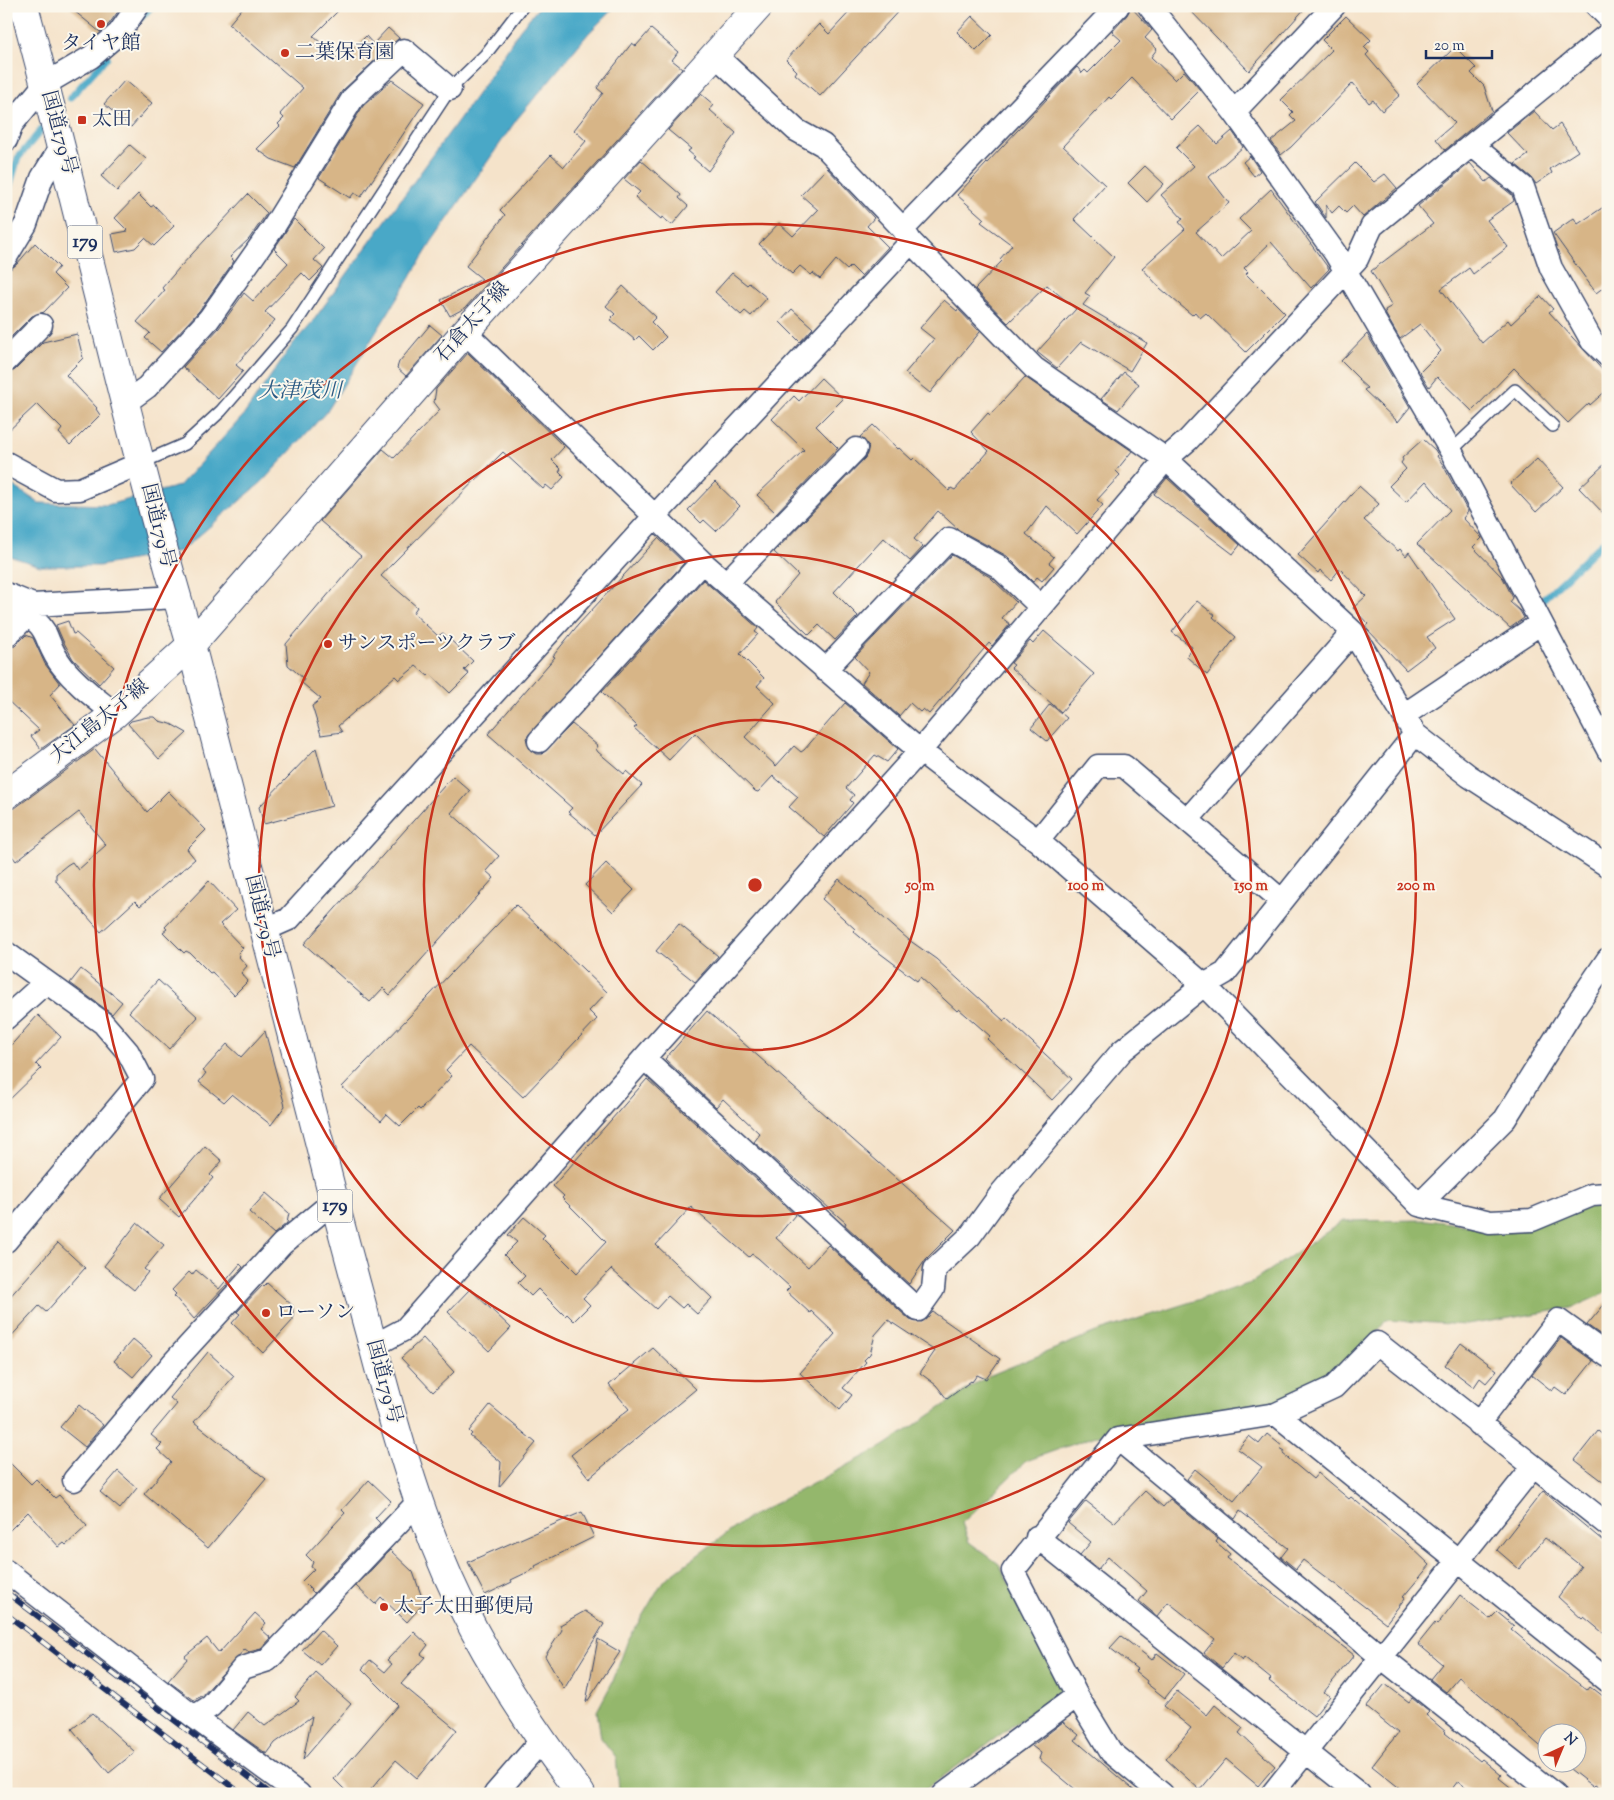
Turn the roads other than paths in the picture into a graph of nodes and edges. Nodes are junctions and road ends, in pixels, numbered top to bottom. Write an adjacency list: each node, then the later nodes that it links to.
1 (24, 6): 12 (main road, 国道179号 / 179)
2 (138, 6): 12 (street)
3 (523, 6): 13 (lane)
4 (759, 6): 11 (main road, 石倉太子線)
5 (1118, 6): 18 (street)
6 (1149, 6): 14 (street)
7 (1334, 6): 14 (street)
8 (1597, 6): 9 (street)
9 (1608, 17)
10 (1608, 34): 17 (street)
11 (714, 54): 18 (street); 22 (main road, 石倉太子線)
12 (45, 84): 15 (street); 16 (main road, 国道179号 / 179)
13 (450, 89): 25 (street); 31 (lane)
14 (1234, 112): 20 (street)
15 (6, 140)
16 (62, 145): 19 (street); 25 (main road, 国道179号 / 179)
17 (1473, 146): 20 (street); 23 (street)
18 (907, 235): 29 (street); 32 (street)
19 (6, 257)
20 (1340, 262): 28 (street); 29 (street)
21 (41, 325): 24 (street)
22 (465, 332): 32 (street); 42 (main road, 石倉太子線)
23 (1608, 356)
24 (6, 361)
25 (125, 403): 31 (main road, 国道179号 / 179)
26 (1553, 426): 28 (lane)
27 (856, 448): 34 (street)
28 (1452, 451): 39 (street)
29 (1166, 459): 37 (street); 40 (street)
30 (6, 463): 31 (street)
31 (143, 470): 35 (main road, 国道179号 / 179)
32 (654, 517): 33 (street); 54 (street)
33 (702, 562): 34 (street); 46 (street)
34 (727, 582): 43 (street)
35 (174, 590): 38 (street); 42 (main road, 国道179号 / 179)
36 (6, 594): 38 (street)
37 (1041, 607): 43 (street); 48 (street)
38 (22, 611): 41 (street); 44 (street)
39 (1542, 623): 45 (street); 47 (street)
40 (1354, 632): 45 (street); 50 (street)
41 (6, 636)
42 (191, 645): 44 (main road, 大江島太子線); 54 (main road, 国道179号 / 179)
43 (825, 670): 48 (street)
44 (115, 714): 49 (main road, 大江島太子線)
45 (1409, 725): 52 (street); 53 (street)
46 (539, 741)
47 (1608, 750)
48 (920, 751): 51 (street); 60 (street)
49 (6, 795)
50 (1188, 819): 51 (street); 53 (street)
51 (1038, 841): 58 (street)
52 (1608, 866)
53 (1281, 900): 58 (street)
54 (264, 930): 62 (main road, 国道179号 / 179)
55 (6, 953): 57 (street)
56 (1608, 959): 63 (street)
57 (46, 982): 59 (street); 64 (street)
58 (1204, 985): 60 (street); 63 (street)
59 (6, 1018)
60 (644, 1058): 65 (street)
61 (1608, 1194): 63 (street)
62 (334, 1201): 65 (main road, 国道179号 / 179); 71 (street)
63 (1419, 1205)
64 (6, 1241)
65 (373, 1346): 72 (main road, 国道179号 / 179)
66 (1608, 1356): 68 (street)
67 (1276, 1414): 68 (street); 69 (street); 75 (street)
68 (1478, 1424): 70 (street)
69 (1118, 1439): 74 (street); 77 (street)
70 (1533, 1467): 73 (street); 75 (street)
71 (74, 1480)
72 (418, 1502): 80 (street); 81 (main road, 国道179号 / 179)
73 (1608, 1525)
74 (1037, 1538): 79 (street); 82 (street)
75 (1459, 1561): 77 (street); 78 (street)
76 (6, 1571): 80 (street)
77 (1380, 1656): 82 (street); 90 (street)
78 (1608, 1681)
79 (1077, 1696): 83 (street); 87 (street)
80 (194, 1717): 84 (street)
81 (541, 1741): 85 (street); 86 (main road, 国道179号 / 179)
82 (1307, 1751): 88 (street); 89 (street)
83 (955, 1791)
84 (299, 1794)
85 (495, 1794)
86 (581, 1794)
87 (1162, 1794)
88 (1272, 1794)
89 (1359, 1794)
90 (1554, 1794)

